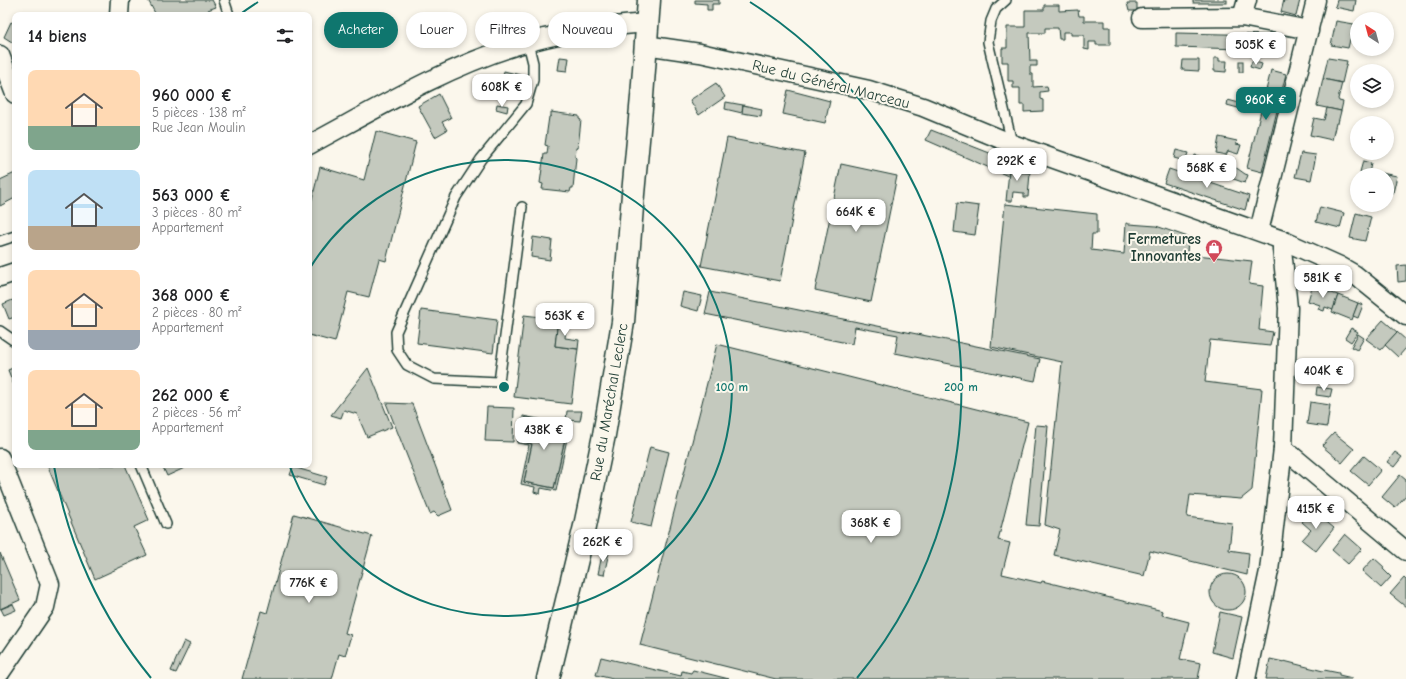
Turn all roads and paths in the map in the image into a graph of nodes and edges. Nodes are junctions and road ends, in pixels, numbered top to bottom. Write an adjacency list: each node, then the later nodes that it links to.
1 (120, 0): 7 (street)
2 (224, 0): 8 (lane)
3 (649, 0): 11 (main road, Rue du Maréchal Leclerc)
4 (1006, 0): 20 (lane)
5 (1247, 0): 10 (street)
6 (1316, 0): 12 (street)
7 (119, 12)
8 (228, 12)
9 (1142, 18): 10 (street)
10 (1242, 18): 12 (street)
11 (647, 23): 13 (street); 14 (main road, Rue du Maréchal Leclerc)
12 (1309, 31): 22 (street)
13 (540, 40)
14 (646, 45): 20 (street, Rue du Général Marceau); 37 (main road, Rue du Maréchal Leclerc)
15 (512, 48): 19 (street)
16 (529, 48): 21 (lane)
17 (0, 55): 18 (street)
18 (12, 86)
19 (312, 143)
20 (1012, 143): 22 (street, Rue du Général Marceau)
21 (522, 207)
22 (1259, 232): 24 (street, Rue du Général Marceau)
23 (12, 237): 25 (lane)
24 (1282, 240): 28 (street, Rue du Général Marceau); 31 (street)
25 (0, 241)
26 (12, 273): 27 (street)
27 (0, 277)
28 (1406, 316)
29 (0, 330): 30 (lane)
30 (12, 339)
31 (1283, 448): 35 (street); 38 (street)
32 (0, 458): 36 (street)
33 (142, 468): 34 (lane)
34 (166, 524)
35 (1406, 551)
36 (0, 673)
37 (548, 679)
38 (1246, 679)

